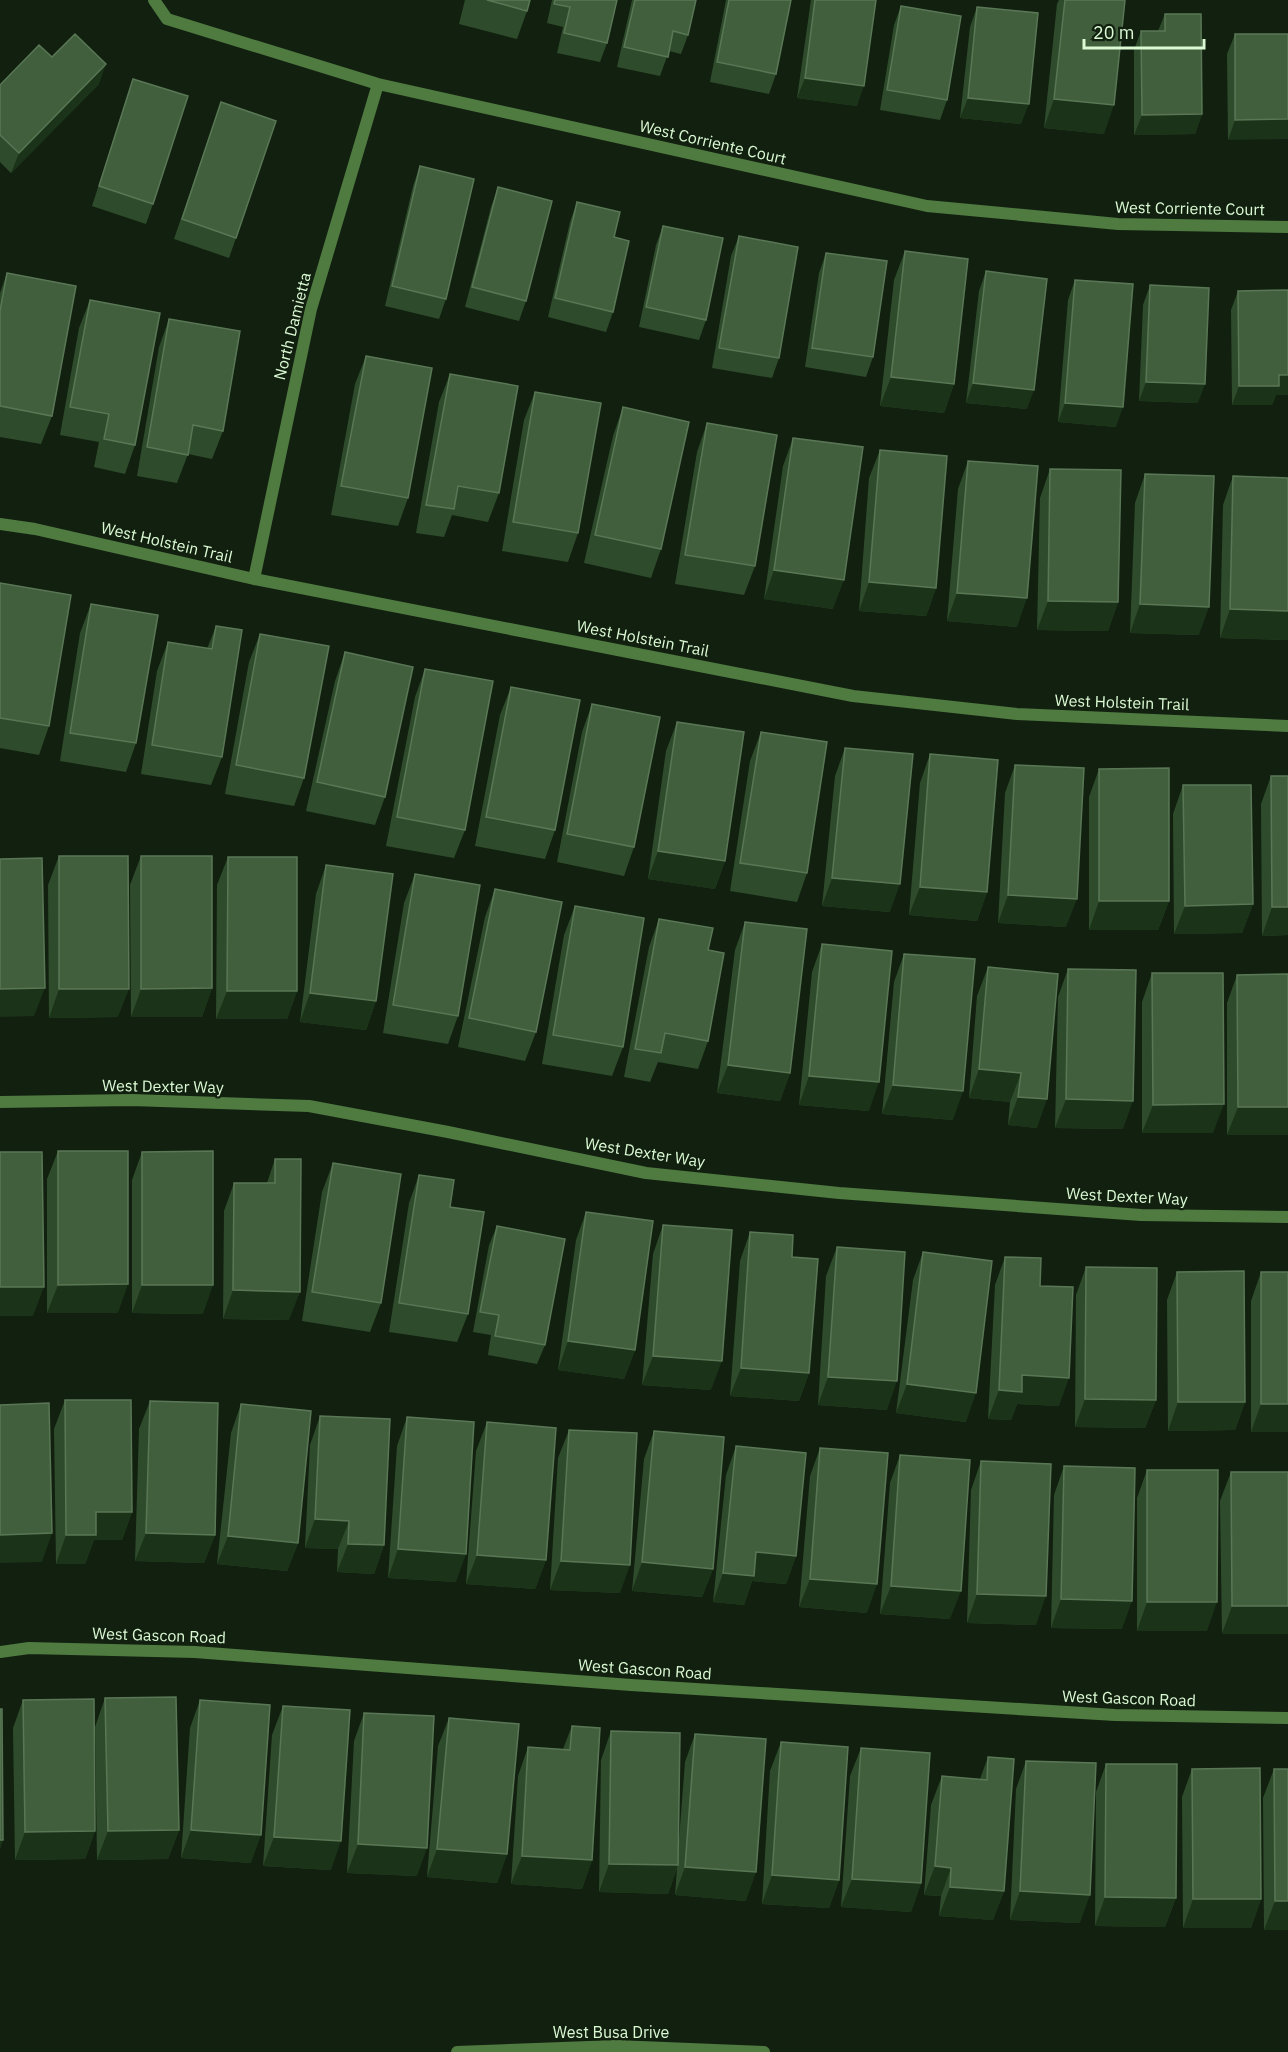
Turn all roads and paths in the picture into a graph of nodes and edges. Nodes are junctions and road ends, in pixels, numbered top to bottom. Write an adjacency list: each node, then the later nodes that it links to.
1 (154, 0): 2 (street, West Corriente Court)
2 (378, 84): 3 (street, West Corriente Court); 5 (street, North Damietta)
3 (1288, 227)
4 (0, 524): 5 (street, West Holstein Trail)
5 (254, 579): 6 (street, West Holstein Trail)
6 (1288, 726)
7 (0, 1102): 8 (street, West Dexter Way)
8 (1288, 1217)
9 (0, 1652): 10 (street, West Gascon Road)
10 (1288, 1718)
11 (457, 2052): 12 (street, West Busa Drive)
12 (764, 2052)

